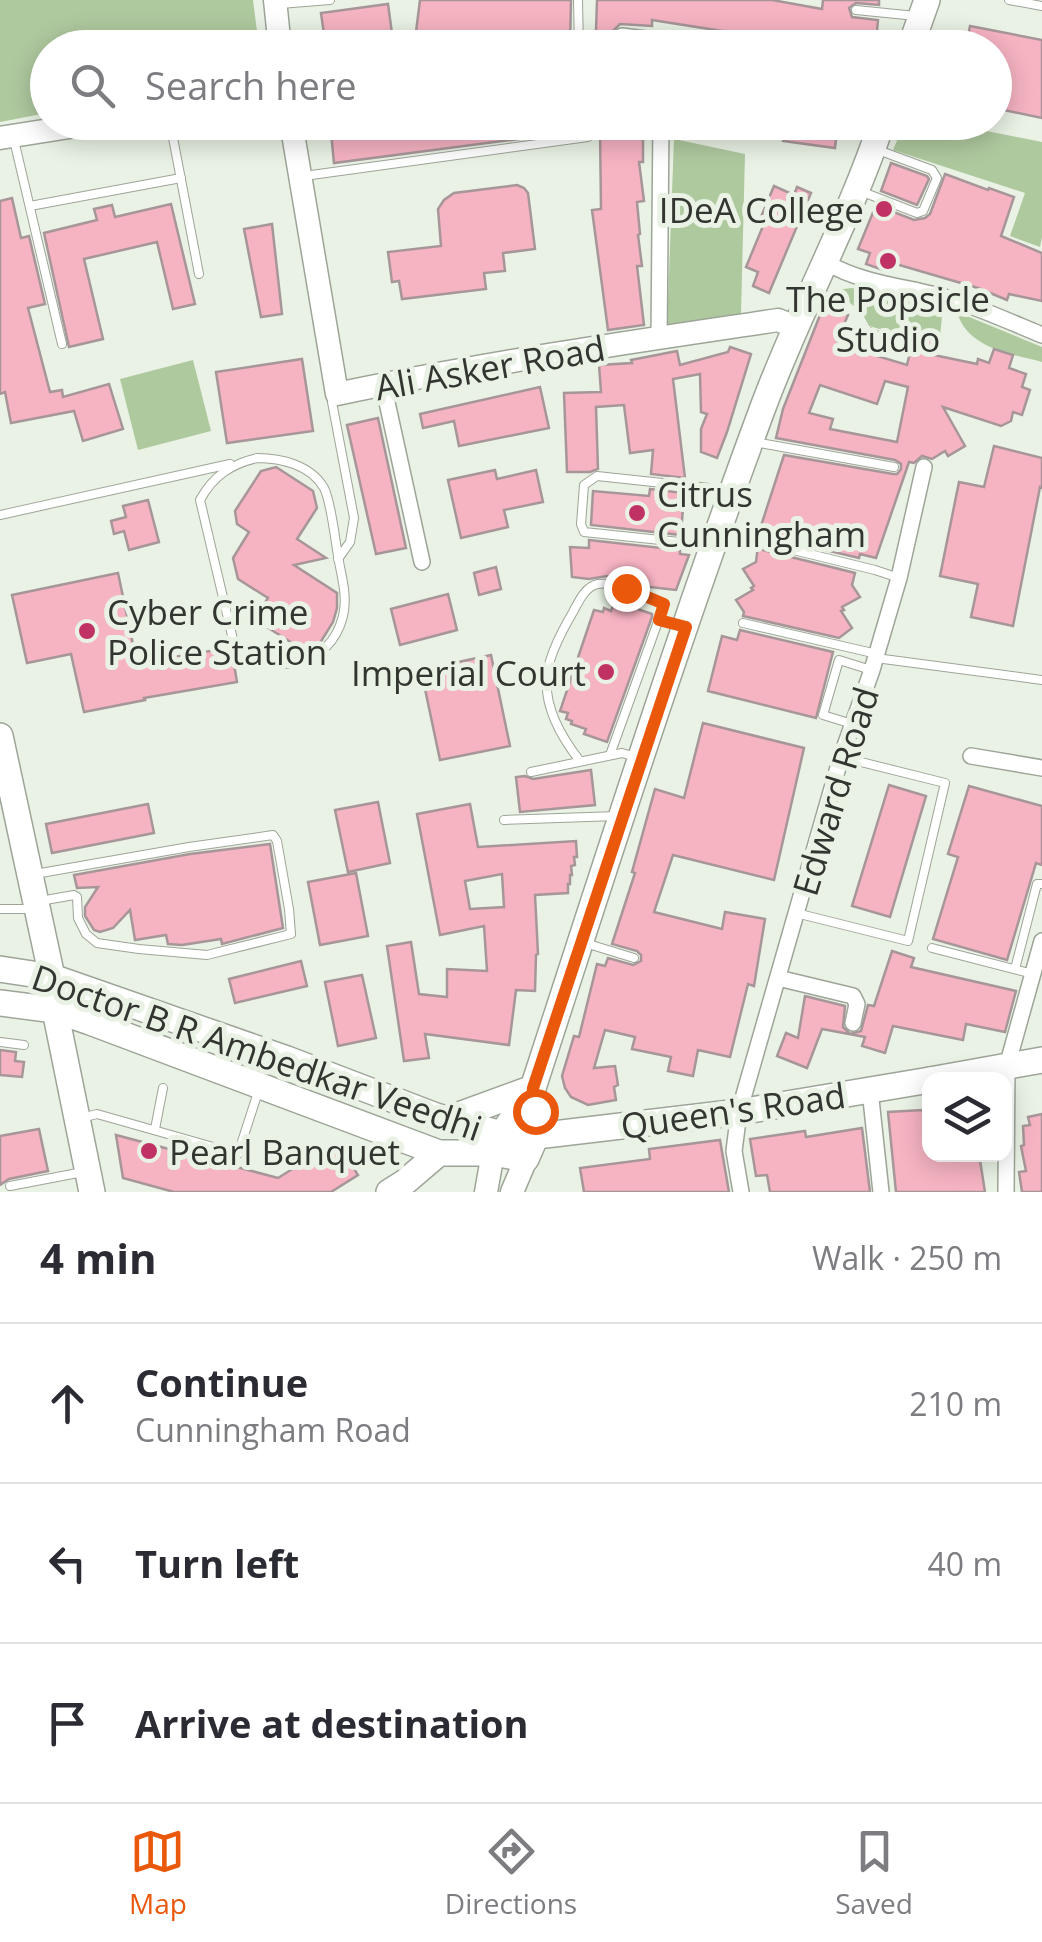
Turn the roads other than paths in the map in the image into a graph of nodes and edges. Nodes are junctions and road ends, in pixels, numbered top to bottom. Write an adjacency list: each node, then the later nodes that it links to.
1 (330, 0): 4 (lane)
2 (578, 0): 9 (lane)
3 (1009, 0): 5 (lane)
4 (275, 2): 8 (street)
5 (1042, 6)
6 (924, 8): 7 (lane)
7 (856, 10)
8 (278, 30)
9 (579, 30)
10 (7, 137): 20 (lane)
11 (173, 140): 18 (lane)
12 (294, 140): 17 (street, Ali Asker Road)
13 (566, 140): 17 (lane)
14 (660, 140): 25 (street)
15 (876, 140): 16 (main road)
16 (873, 149): 19 (main road); 19 (lane)
17 (300, 176): 28 (street, Ali Asker Road)
18 (180, 178): 20 (lane); 22 (lane)
19 (858, 190): 21 (main road)
20 (30, 206): 26 (lane)
21 (826, 262): 23 (main road); 24 (street)
22 (199, 274)
23 (795, 327): 25 (street, Ali Asker Road); 29 (main road)
24 (1042, 335)
25 (660, 338): 27 (street, Ali Asker Road)
26 (62, 344)
27 (384, 384): 28 (street, Ali Asker Road); 38 (street)
28 (337, 394): 37 (lane)
29 (750, 441): 31 (lane); 33 (main road)
30 (244, 461): 34 (lane); 37 (lane); 37 (lane)
31 (894, 467)
32 (924, 467): 39 (street, Edward Road)
33 (732, 491): 36 (main road); 36 (lane)
34 (0, 514)
35 (765, 543): 39 (lane)
36 (712, 546): 42 (main road)
37 (338, 559)
38 (422, 562)
39 (899, 578): 43 (street, Edward Road)
40 (659, 620): 42 (lane); 47 (lane); 51 (lane)
41 (743, 623): 43 (lane)
42 (686, 627): 50 (main road)
43 (875, 661): 44 (lane); 45 (street, Edward Road); 45 (lane)
44 (1042, 680)
45 (852, 724): 49 (street, Edward Road)
46 (0, 736): 56 (main road)
47 (610, 755): 50 (lane); 51 (lane)
48 (971, 756): 52 (street)
49 (841, 757): 61 (street, Edward Road); 61 (lane)
50 (640, 759): 54 (main road)
51 (580, 761): 53 (lane)
52 (1042, 768)
53 (531, 772)
54 (622, 816): 55 (lane); 63 (main road)
55 (504, 820)
56 (10, 829): 57 (main road)
57 (30, 875): 59 (main road); 59 (lane)
58 (1042, 884): 67 (lane)
59 (37, 906): 60 (lane); 69 (main road)
60 (0, 909)
61 (796, 913): 70 (street, Edward Road)
62 (1042, 941): 68 (street)
63 (581, 942): 65 (lane); 82 (main road)
64 (932, 948): 67 (lane)
65 (634, 958)
66 (0, 969): 69 (main road, Doctor B R Ambedkar Veedhi)
67 (1015, 970): 68 (lane)
68 (1033, 974): 77 (street)
69 (52, 977): 72 (main road); 86 (main road, Doctor B R Ambedkar Veedhi)
70 (778, 978): 73 (street); 84 (street, Edward Road)
71 (0, 1004): 72 (main road, Doctor B R Ambedkar Veedhi)
72 (55, 1010): 80 (main road, Doctor B R Ambedkar Veedhi); 85 (main road)
73 (853, 1022)
74 (0, 1042): 75 (lane)
75 (24, 1046)
76 (1042, 1060): 77 (main road, Queen's Road)
77 (1007, 1066): 78 (main road, Queen's Road); 98 (street)
78 (974, 1072)
79 (922, 1081): 83 (main road, Queen's Road)
80 (260, 1084): 87 (lane); 90 (main road, Doctor B R Ambedkar Veedhi)
81 (163, 1088): 87 (lane)
82 (533, 1088): 86 (main road); 88 (main road); 89 (main road)
83 (870, 1090): 84 (main road, Queen's Road); 97 (street)
84 (739, 1112): 88 (main road, Queen's Road); 96 (street, Edward Road)
85 (77, 1119): 87 (lane); 91 (main road)
86 (448, 1119): 89 (main road, Doctor B R Ambedkar Veedhi); 90 (main road)
87 (155, 1129)
88 (535, 1143): 89 (main road, Doctor B R Ambedkar Veedhi); 95 (street)
89 (497, 1144): 90 (main road, Doctor B R Ambedkar Veedhi); 94 (street)
90 (439, 1152): 93 (main road)
91 (90, 1182): 92 (lane)
92 (10, 1186)
93 (389, 1192)
94 (486, 1192)
95 (512, 1192)
96 (740, 1192)
97 (881, 1192)
98 (1006, 1192)

